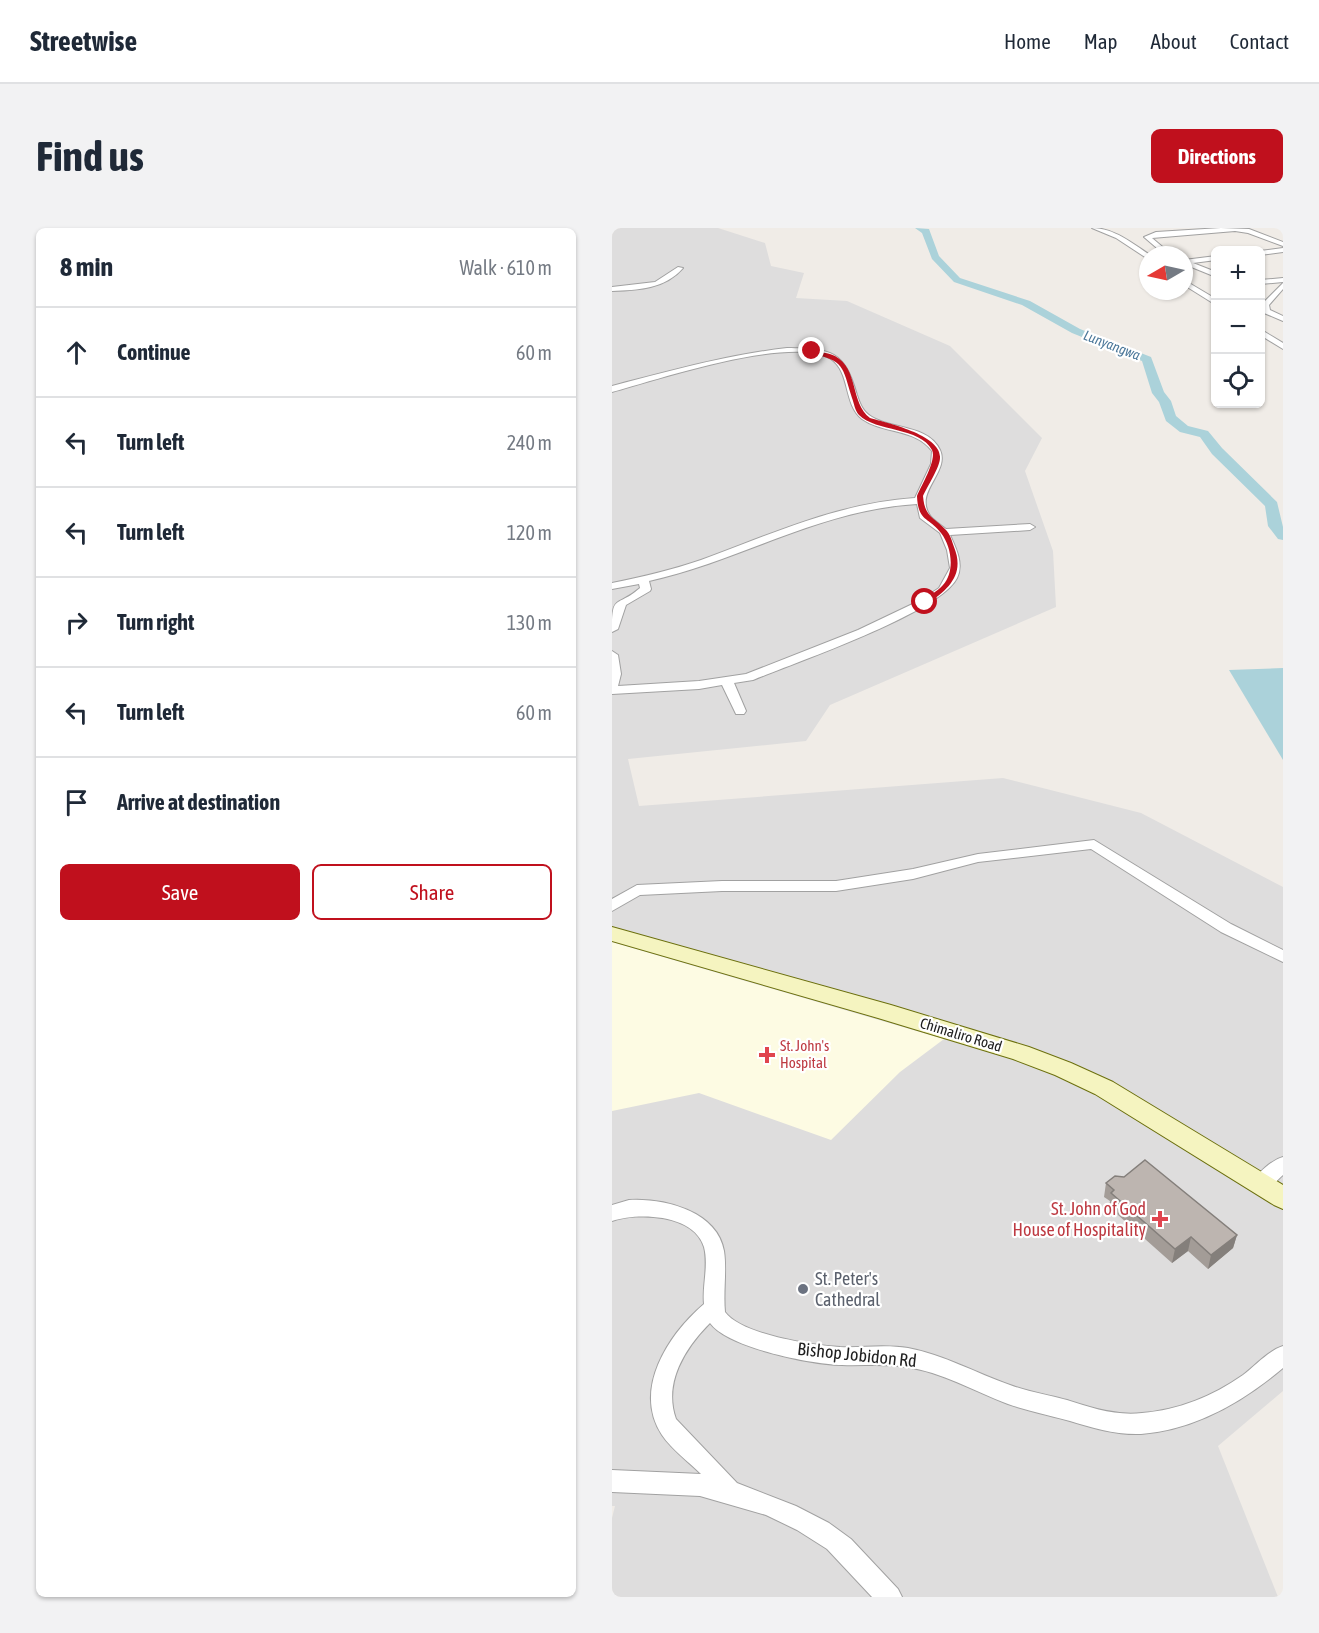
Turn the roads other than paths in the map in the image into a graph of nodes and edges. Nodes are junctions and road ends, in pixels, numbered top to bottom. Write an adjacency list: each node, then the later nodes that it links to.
1 (1095, 228): 5 (street)
2 (1283, 244): 3 (street)
3 (1156, 246)
4 (1283, 250): 6 (street)
5 (1139, 251)
6 (1265, 252)
7 (1211, 259): 8 (street)
8 (1193, 261)
9 (1193, 266): 11 (street)
10 (680, 268): 16 (street)
11 (1211, 273)
12 (1283, 280): 13 (street)
13 (1265, 282)
14 (1283, 285): 18 (street)
15 (1193, 288): 20 (street)
16 (612, 289)
17 (1265, 295): 18 (street)
18 (1273, 297): 19 (street); 21 (street)
19 (1283, 298)
20 (1211, 300)
21 (1283, 320)
22 (1265, 334): 23 (street)
23 (1283, 346)
24 (612, 389): 25 (street)
25 (920, 501): 27 (street); 28 (street)
26 (1030, 527): 27 (street)
27 (944, 532): 32 (street)
28 (643, 580): 29 (street); 30 (street)
29 (612, 586)
30 (612, 629)
31 (612, 656): 33 (street)
32 (727, 682): 33 (street); 34 (street)
33 (612, 688)
34 (740, 711)
35 (612, 906): 37 (street)
36 (612, 934): 39 (street, Chimaliro Road)
37 (1283, 957)
38 (1283, 1164): 39 (street)
39 (1261, 1184): 40 (street, Chimaliro Road)
40 (1283, 1198)
41 (612, 1213): 42 (street)
42 (713, 1309): 43 (street, Bishop Jobidon Rd); 45 (street)
43 (1283, 1355)
44 (612, 1481): 45 (street)
45 (730, 1492): 46 (street)
46 (890, 1597)

